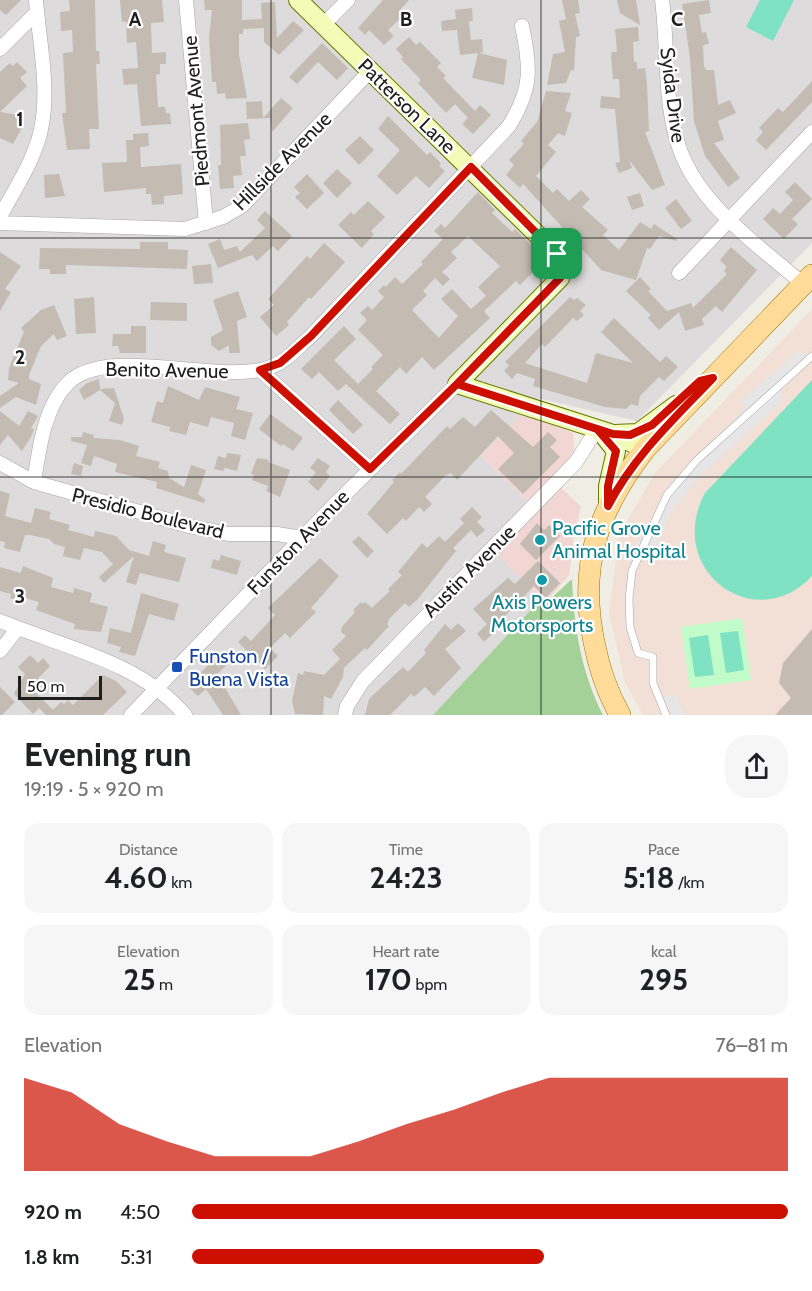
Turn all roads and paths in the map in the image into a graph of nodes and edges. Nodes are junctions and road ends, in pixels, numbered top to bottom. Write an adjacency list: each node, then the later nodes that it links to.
1 (186, 0): 15 (street, Piedmont Avenue)
2 (298, 0): 6 (street, Patterson Lane)
3 (348, 0): 6 (street)
4 (662, 0): 13 (street, Syida Drive)
5 (37, 6): 8 (street); 12 (street)
6 (324, 24): 9 (street, Patterson Lane)
7 (522, 26): 11 (street, Benito Avenue)
8 (0, 49)
9 (371, 70): 11 (street, Patterson Lane); 15 (street, Hillside Avenue)
10 (812, 132): 13 (street)
11 (471, 167): 16 (street, Patterson Lane); 20 (street, Benito Avenue)
12 (0, 217)
13 (730, 219): 17 (street); 18 (street, Syida Drive)
14 (0, 223): 15 (street, Hillside Avenue)
15 (206, 223)
16 (562, 266): 22 (street, Funston Avenue)
17 (679, 273)
18 (808, 280): 21 (main road)
19 (812, 356): 38 (lane)
20 (260, 370): 26 (street); 27 (street, Benito Avenue)
21 (713, 378): 23 (street); 24 (main road)
22 (457, 384): 23 (street); 26 (street, Funston Avenue)
23 (605, 431): 24 (street); 28 (street); 36 (street, Austin Avenue)
24 (645, 449): 28 (main road)
25 (0, 463): 27 (street, Presidio Boulevard)
26 (370, 469): 29 (street, Funston Avenue)
27 (34, 482): 29 (street, Presidio Boulevard)
28 (608, 506): 37 (main road)
29 (302, 538): 33 (street, Funston Avenue)
30 (0, 621): 31 (street)
31 (18, 628): 32 (street); 33 (street)
32 (0, 651)
33 (158, 688): 34 (street, Funston Avenue); 35 (street)
34 (131, 715)
35 (184, 715)
36 (345, 715)
37 (620, 715)
38 (666, 715)

